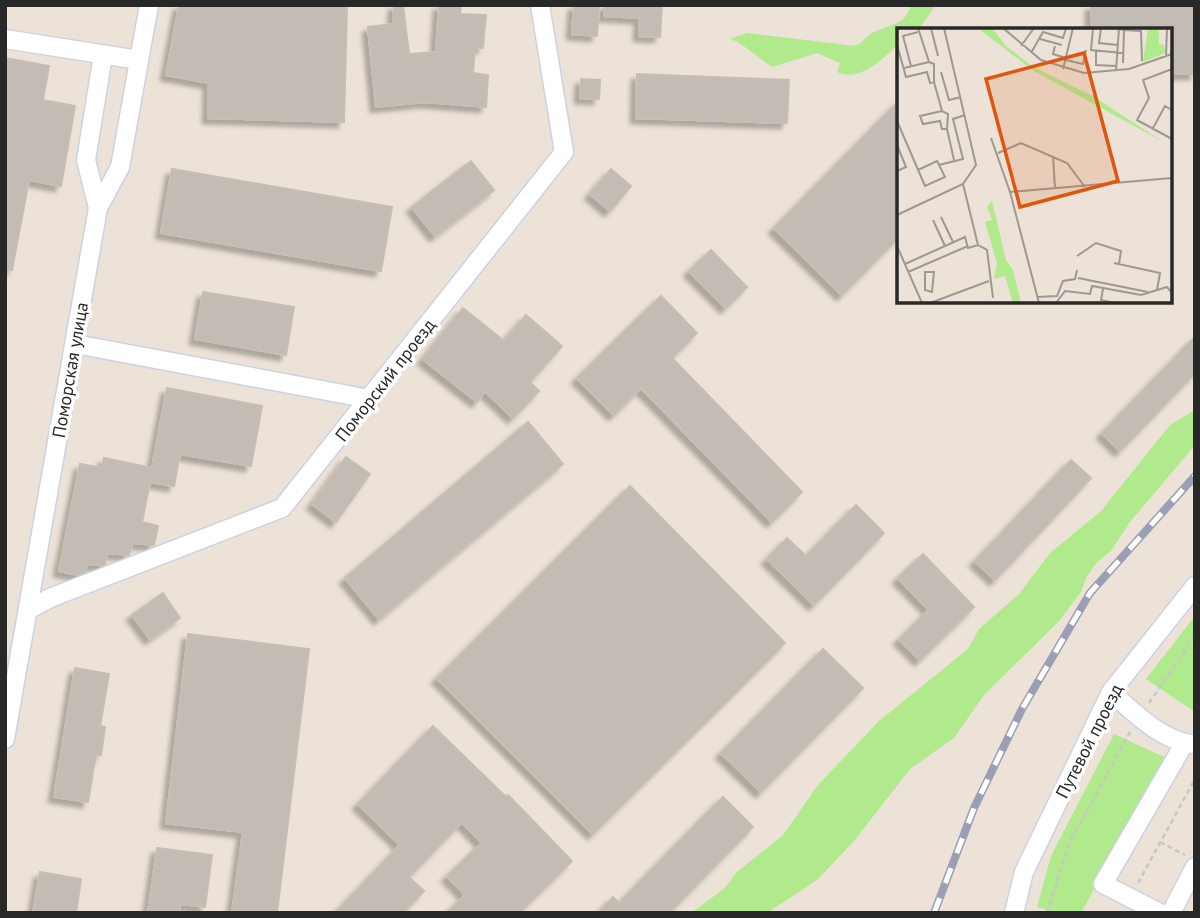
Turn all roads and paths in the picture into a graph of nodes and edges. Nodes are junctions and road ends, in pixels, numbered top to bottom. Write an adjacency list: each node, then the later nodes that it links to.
1 (149, 5): 5 (street, Поморская улица)
2 (540, 5): 8 (street, Поморский проезд)
3 (5, 39): 4 (street)
4 (103, 55): 5 (street); 6 (street)
5 (139, 60): 6 (street, Поморская улица)
6 (99, 208): 7 (street, Поморская улица)
7 (75, 344): 8 (street); 10 (street, Поморская улица)
8 (370, 399): 10 (street, Поморский проезд)
9 (1195, 586): 12 (street, Путевой проезд)
10 (28, 610): 14 (street, Поморская улица)
11 (1195, 636): 13 (path)
12 (1111, 692): 13 (street); 21 (street, Путевой проезд)
13 (1139, 717): 15 (street); 22 (path)
14 (5, 739)
15 (1189, 744): 20 (street)
16 (1195, 779): 17 (path)
17 (1160, 842): 18 (path); 20 (path)
18 (1195, 860)
19 (1195, 867): 24 (street)
20 (1130, 898): 23 (street)
21 (1014, 913)
22 (1047, 913)
23 (1160, 913)
24 (1171, 913)

